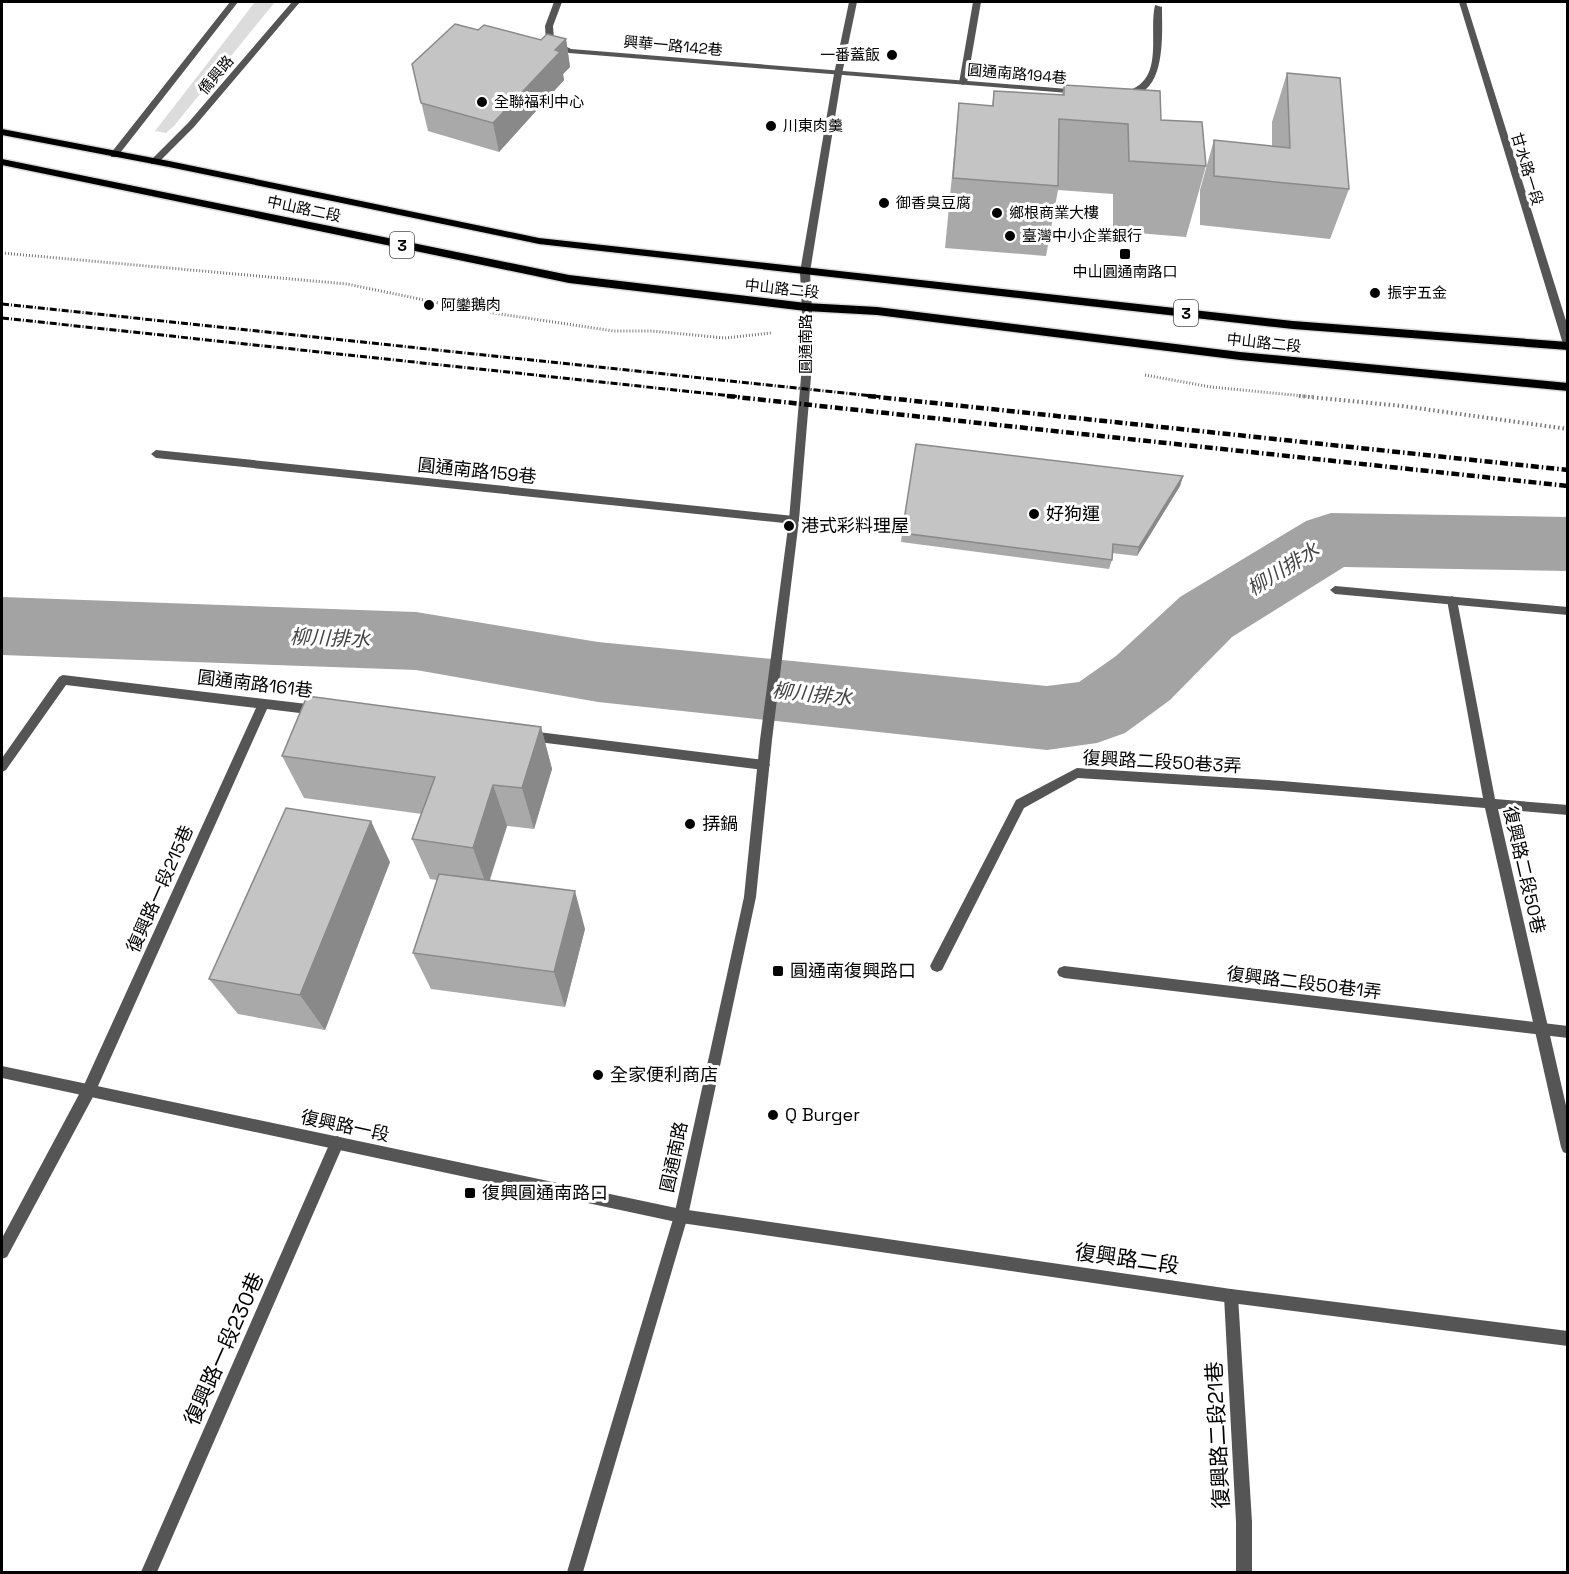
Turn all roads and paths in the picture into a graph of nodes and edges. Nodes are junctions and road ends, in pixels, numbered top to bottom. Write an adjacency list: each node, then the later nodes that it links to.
1 (234, 2): 13 (street, 僑興路)
2 (296, 2): 15 (street, 僑興路)
3 (558, 2): 8 (street, 興華一路142巷)
4 (853, 2): 8 (street, 圓通南路)
5 (977, 2): 9 (street)
6 (1462, 2): 18 (street, 甘水路一段)
7 (1158, 7): 11 (street)
8 (838, 74): 9 (street, 圓通南路194巷); 16 (street, 圓通南路)
9 (963, 83): 10 (street, 圓通南路194巷)
10 (1093, 93)
11 (1113, 94)
12 (2, 132): 13 (main road, 中山路二段 / 3)
13 (114, 154): 15 (main road, 中山路二段 / 3)
14 (2, 162): 17 (main road, 中山路二段 / 3)
15 (154, 162): 16 (main road, 中山路二段 / 3)
16 (804, 272): 17 (street, 圓通南路); 18 (main road, 中山路二段 / 3)
17 (806, 308): 19 (main road, 中山路二段 / 3); 21 (street, 圓通南路)
18 (1568, 345)
19 (1568, 387)
20 (156, 454): 21 (street, 圓通南路159巷)
21 (794, 520): 28 (street, 圓通南路)
22 (1335, 590): 23 (street)
23 (1452, 600): 24 (street); 30 (street, 復興路二段50巷)
24 (1568, 611)
25 (264, 703): 26 (street, 圓通南路161巷); 29 (street, 圓通南路161巷); 37 (street, 復興路一段215巷)
26 (324, 711)
27 (514, 734): 28 (street)
28 (764, 765): 40 (street, 圓通南路)
29 (2, 767)
30 (1490, 802): 31 (street, 復興路二段50巷3弄); 32 (street, 復興路二段50巷3弄); 34 (street, 復興路二段50巷)
31 (1568, 810)
32 (937, 966)
33 (1064, 972): 34 (street, 復興路二段50巷1弄)
34 (1540, 1029): 35 (street, 復興路二段50巷1弄); 39 (street, 復興路二段50巷)
35 (1568, 1032)
36 (2, 1072): 37 (street, 復興路一段)
37 (89, 1090): 38 (street, 復興路一段); 41 (street, 復興路一段215巷)
38 (337, 1143): 40 (street, 復興路一段); 44 (street, 復興路一段230巷)
39 (1568, 1147)
40 (681, 1216): 42 (street, 復興路二段); 45 (street, 圓通南路)
41 (2, 1252)
42 (1231, 1296): 43 (street, 復興路二段); 46 (street, 復興路二段21巷)
43 (1568, 1339)
44 (149, 1572)
45 (575, 1572)
46 (1244, 1572)

